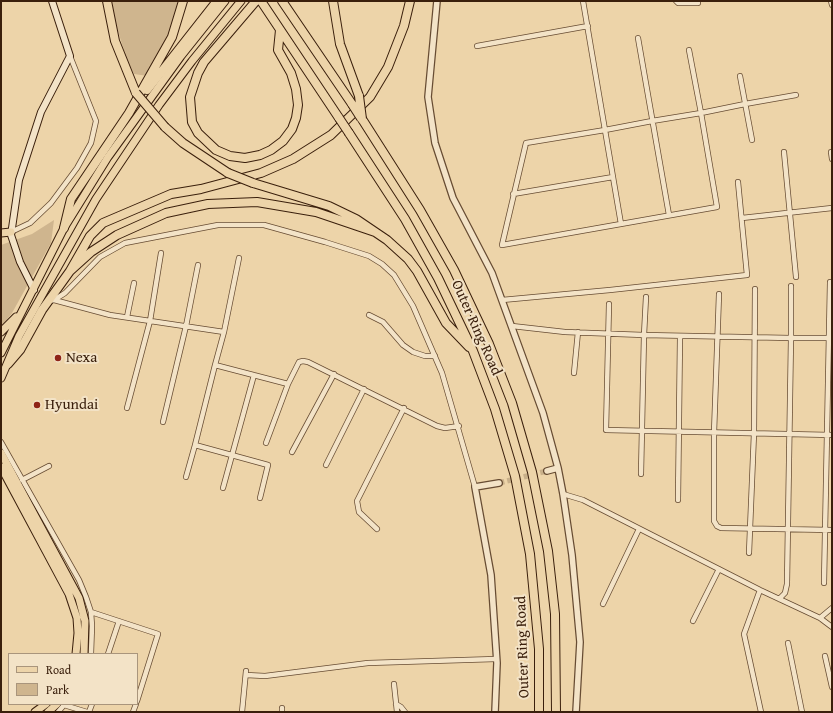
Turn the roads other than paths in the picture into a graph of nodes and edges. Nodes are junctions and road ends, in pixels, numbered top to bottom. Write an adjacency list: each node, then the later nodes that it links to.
1 (52, 1): 23 (main road)
2 (107, 1): 44 (highway, bridge)
3 (183, 1): 29 (highway)
4 (217, 1): 29 (highway)
5 (225, 1): 26 (main road)
6 (241, 1): 28 (main road)
7 (256, 1): 19 (highway)
8 (282, 1): 31 (highway, Outer Ring Road, bridge)
9 (333, 1): 31 (highway, bridge)
10 (410, 1): 53 (highway)
11 (437, 1): 62 (street)
12 (583, 1): 18 (street)
13 (676, 1): 15 (street)
14 (831, 1): 17 (street)
15 (698, 3)
16 (263, 4): 19 (highway, Outer Ring Road)
17 (832, 5)
18 (588, 26): 21 (street); 33 (street)
19 (280, 30): 81 (highway, Outer Ring Road, bridge)
20 (638, 38): 32 (street)
21 (477, 46)
22 (690, 50): 30 (street)
23 (70, 56): 48 (main road); 48 (street)
24 (740, 76): 27 (street)
25 (796, 95): 27 (street)
26 (149, 98): 28 (main road); 47 (main road)
27 (745, 104): 30 (street); 34 (street)
28 (159, 105): 84 (main road)
29 (129, 113): 47 (highway)
30 (700, 113): 32 (street); 43 (street)
31 (362, 119): 162 (highway, Outer Ring Road)
32 (652, 121): 33 (street); 43 (street)
33 (605, 130): 38 (street); 40 (street)
34 (752, 140)
35 (784, 152): 42 (street)
36 (831, 152): 37 (street)
37 (832, 159)
38 (613, 177): 40 (street); 46 (street)
39 (738, 182): 45 (street)
40 (514, 194): 46 (street)
41 (832, 208): 42 (street)
42 (789, 213): 45 (street); 54 (street)
43 (669, 215): 46 (street)
44 (345, 217): 53 (highway); 81 (highway)
45 (742, 218): 62 (street)
46 (621, 224)
47 (64, 228): 59 (main road)
48 (11, 232): 49 (main road); 59 (main road)
49 (1, 233)
50 (161, 253): 68 (street)
51 (239, 258): 72 (street)
52 (198, 265): 69 (street)
53 (70, 271): 63 (highway)
54 (796, 277)
55 (830, 282): 80 (street)
56 (134, 283): 67 (street)
57 (791, 286): 79 (street)
58 (755, 289): 78 (street)
59 (34, 290): 65 (main road)
60 (719, 294): 76 (street)
61 (646, 296): 75 (street)
62 (502, 300): 70 (street)
63 (51, 301): 67 (street); 83 (street); 84 (highway)
64 (609, 304): 74 (street)
65 (25, 307): 71 (main road); 82 (main road)
66 (369, 315): 83 (street)
67 (127, 317): 68 (street)
68 (150, 321): 69 (street); 92 (street)
69 (186, 326): 72 (street); 94 (street)
70 (512, 326): 73 (street); 111 (street)
71 (1, 332)
72 (224, 332): 85 (street)
73 (578, 332): 74 (street); 86 (street)
74 (610, 334): 75 (street); 96 (street)
75 (644, 335): 77 (street); 96 (street)
76 (718, 336): 77 (street); 78 (street); 98 (street)
77 (680, 337): 97 (street)
78 (754, 338): 79 (street); 99 (street)
79 (791, 338): 80 (street); 100 (street)
80 (830, 338): 101 (street)
81 (473, 351): 161 (highway, Outer Ring Road)
82 (1, 353)
83 (435, 356): 95 (street)
84 (8, 364): 89 (main road)
85 (216, 365): 88 (street); 104 (street)
86 (574, 373)
87 (334, 374): 90 (street); 91 (street); 105 (street)
88 (254, 375): 90 (street); 107 (street)
89 (1, 378)
90 (288, 384): 103 (street)
91 (364, 389): 93 (street); 108 (street)
92 (127, 408)
93 (404, 408): 95 (street); 123 (street)
94 (163, 422)
95 (459, 426): 117 (street)
96 (642, 430): 97 (street); 113 (street)
97 (678, 432): 98 (street); 121 (street)
98 (714, 433): 99 (street); 122 (street)
99 (754, 433): 100 (street); 122 (street)
100 (788, 434): 101 (street); 125 (street)
101 (830, 435): 126 (street)
102 (1, 442): 115 (street)
103 (266, 443)
104 (195, 445): 107 (street); 114 (street)
105 (292, 452)
106 (1, 453): 142 (main road)
107 (232, 456): 118 (street); 120 (street)
108 (326, 465)
109 (48, 466): 115 (street)
110 (1, 467): 141 (main road)
111 (558, 468): 112 (street); 119 (street)
112 (547, 471)
113 (641, 474)
114 (186, 477)
115 (22, 480): 135 (street)
116 (499, 483): 117 (street)
117 (475, 487): 146 (street)
118 (223, 488)
119 (564, 494): 124 (street); 163 (street)
120 (260, 498)
121 (678, 500)
122 (751, 528): 125 (street); 128 (street)
123 (377, 529)
124 (639, 529): 129 (street); 133 (street)
125 (787, 530): 126 (street); 132 (street)
126 (825, 530): 127 (street); 130 (street)
127 (832, 530)
128 (749, 553)
129 (719, 569): 131 (street); 138 (street)
130 (824, 583)
131 (760, 590): 132 (street); 164 (street)
132 (779, 599): 136 (street)
133 (603, 604)
134 (832, 608): 136 (street)
135 (91, 612): 137 (street); 143 (street)
136 (820, 618): 139 (street)
137 (119, 621): 144 (street); 149 (street)
138 (693, 621)
139 (832, 627)
140 (788, 643): 165 (street)
141 (76, 653)
142 (84, 653)
143 (91, 653)
144 (108, 653)
145 (824, 656): 148 (street)
146 (496, 659): 157 (street); 160 (street)
147 (394, 684): 150 (street)
148 (832, 687)
149 (138, 698)
150 (396, 704): 158 (street); 159 (street)
151 (45, 705): 154 (main road)
152 (61, 705): 155 (main road)
153 (66, 705): 156 (street)
154 (35, 712)
155 (48, 712)
156 (88, 712)
157 (242, 712)
158 (396, 712)
159 (405, 712)
160 (495, 712)
161 (539, 712)
162 (556, 712)
163 (576, 712)
164 (760, 712)
165 (802, 712)

